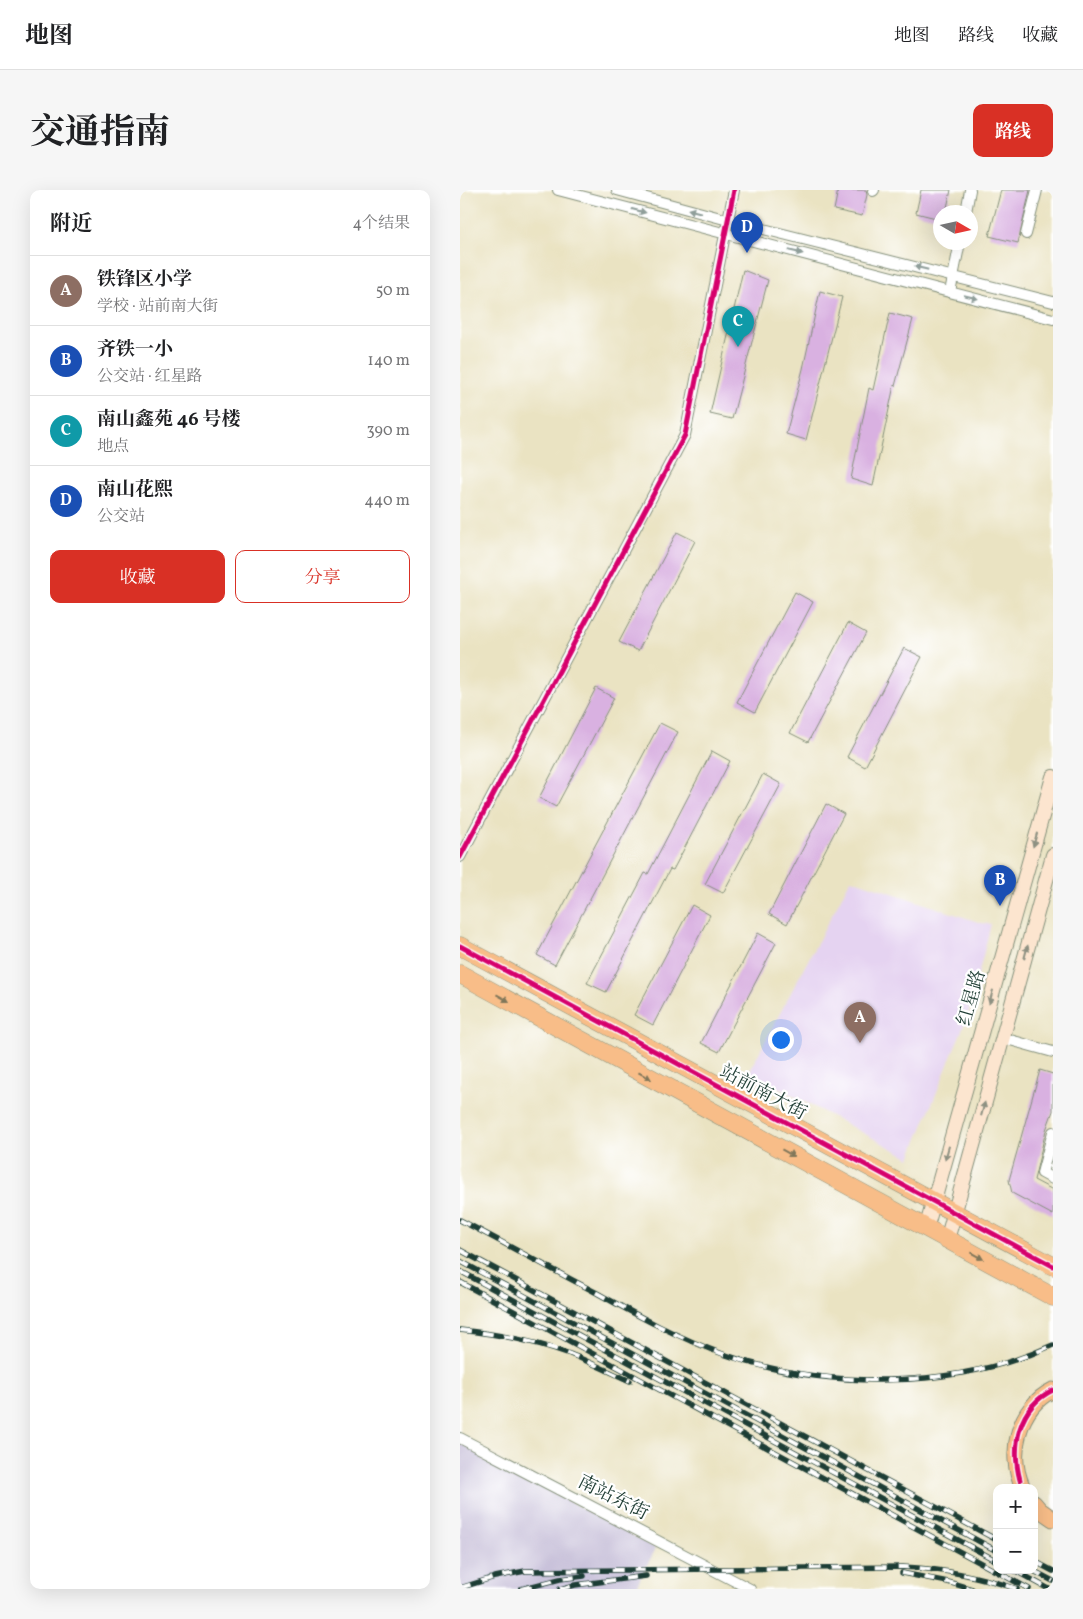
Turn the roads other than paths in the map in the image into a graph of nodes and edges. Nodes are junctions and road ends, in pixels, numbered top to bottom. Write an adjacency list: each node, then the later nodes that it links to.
1 (558, 190): 8 (street, one-way to 8)
2 (617, 190): 7 (street, one-way to 2)
3 (734, 190): 7 (street)
4 (970, 190): 6 (street)
5 (1037, 190): 9 (street)
6 (967, 205)
7 (728, 220): 8 (street); 11 (street, one-way to 7)
8 (725, 234): 12 (street, one-way to 12); 17 (street)
9 (1026, 234)
10 (958, 250): 11 (street)
11 (953, 276): 12 (street); 13 (street)
12 (950, 292): 14 (street, one-way to 14)
13 (1053, 302)
14 (1053, 318)
15 (1053, 777): 24 (street, 红星路, one-way to 24)
16 (1053, 854): 20 (street, one-way to 16)
17 (460, 857)
18 (460, 946): 24 (highway, 站前南大街)
19 (460, 974): 26 (highway, one-way to 26)
20 (1003, 1038): 21 (street); 25 (street, one-way to 20)
21 (1053, 1052)
22 (1053, 1132): 23 (street)
23 (1053, 1179)
24 (934, 1202): 25 (highway, 站前南大街); 26 (street, 红星路)
25 (954, 1214): 27 (street); 28 (highway, 站前南大街)
26 (926, 1229): 27 (highway)
27 (947, 1240): 29 (highway, one-way to 29)
28 (1053, 1266)
29 (1053, 1297)
30 (1053, 1390): 32 (main road)
31 (460, 1438): 35 (street, 南站东街)
32 (1022, 1484)
33 (1038, 1508): 34 (main road)
34 (1053, 1518)
35 (750, 1589)

